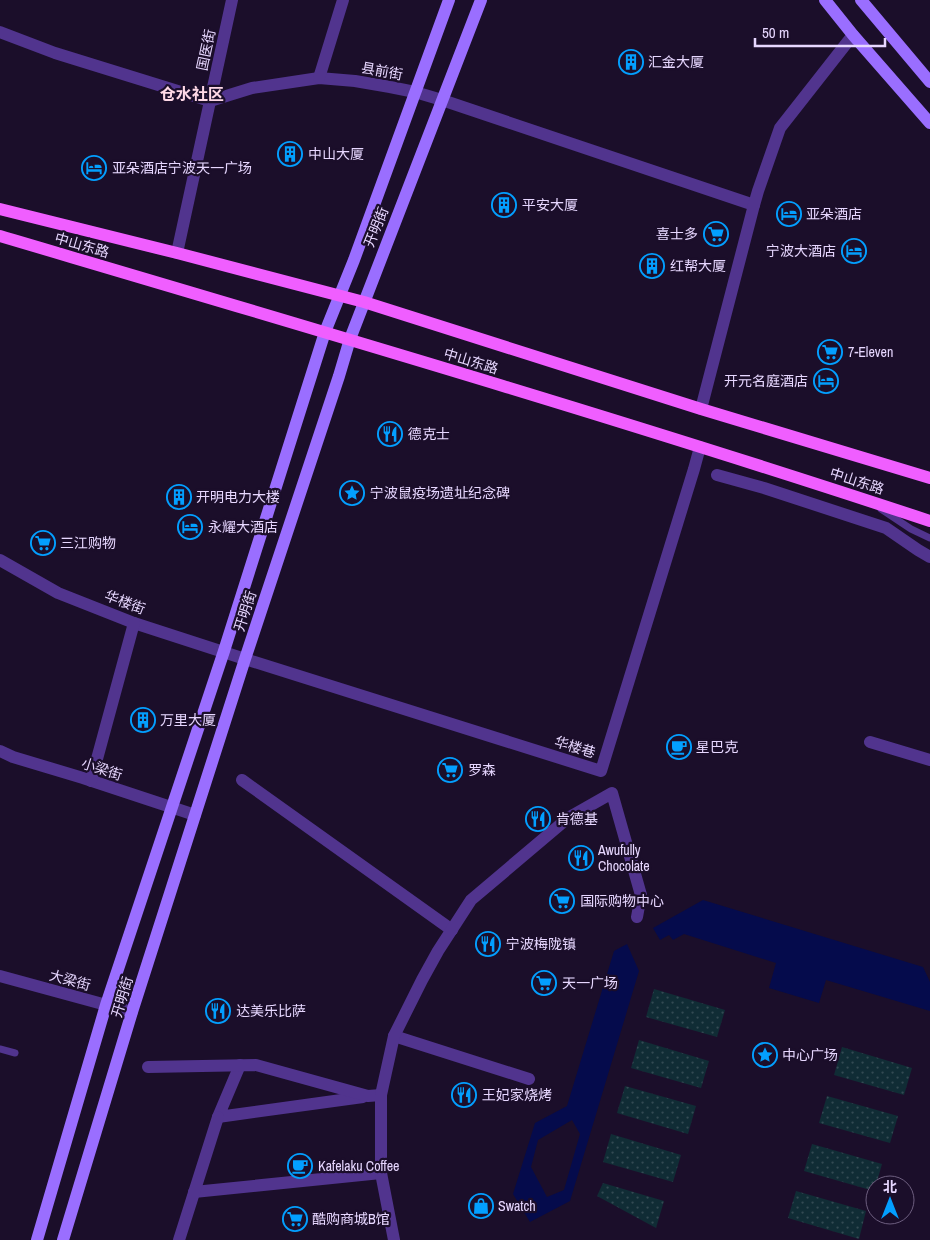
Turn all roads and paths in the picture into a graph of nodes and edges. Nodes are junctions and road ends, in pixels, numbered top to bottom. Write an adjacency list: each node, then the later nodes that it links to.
1 (232, 0): 13 (street, 国医街)
2 (343, 0): 9 (street)
3 (449, 0): 11 (street, 开明街)
4 (481, 0): 12 (street, 开明街)
5 (825, 0): 8 (street)
6 (861, 0): 10 (street)
7 (0, 32): 13 (street)
8 (853, 35): 14 (street); 15 (street)
9 (319, 78): 11 (street, 县前街); 13 (street, 县前街)
10 (930, 82)
11 (415, 92): 12 (street, 县前街); 19 (street, 开明街)
12 (442, 100): 15 (street, 县前街); 20 (street, 开明街)
13 (210, 101): 18 (street, 国医街)
14 (930, 122)
15 (754, 205): 23 (street)
16 (0, 209): 18 (main road, 中山东路)
17 (0, 236): 21 (main road, 中山东路)
18 (177, 253): 19 (main road, 中山东路)
19 (340, 296): 20 (main road, 中山东路); 21 (street, 开明街)
20 (364, 302): 22 (street, 开明街); 23 (main road, 中山东路)
21 (325, 332): 22 (main road, 中山东路); 33 (street, 开明街)
22 (350, 339): 24 (main road, 中山东路); 34 (street, 开明街)
23 (702, 409): 26 (main road, 中山东路)
24 (700, 447): 27 (main road, 中山东路); 34 (street, 华楼巷)
25 (717, 475): 30 (street)
26 (930, 478)
27 (871, 501): 28 (main road, 中山东路); 29 (lane)
28 (930, 521)
29 (930, 538)
30 (930, 557)
31 (0, 560): 32 (street, 华楼街)
32 (134, 623): 33 (street, 华楼街); 39 (street)
33 (224, 651): 34 (street, 华楼街); 40 (street, 开明街)
34 (245, 659): 41 (street, 开明街)
35 (870, 742): 37 (street)
36 (0, 751): 39 (street, 小梁街)
37 (930, 760)
38 (242, 780): 43 (street)
39 (91, 781): 40 (street, 小梁街)
40 (172, 807): 41 (street, 小梁街); 45 (street, 开明街)
41 (196, 815): 46 (street, 开明街)
42 (637, 917): 43 (street)
43 (452, 930): 47 (street)
44 (0, 976): 45 (street, 大梁街)
45 (106, 1005): 46 (street, 大梁街); 57 (street, 开明街)
46 (132, 1012): 58 (street, 开明街)
47 (394, 1036): 52 (street); 53 (street)
48 (0, 1049): 49 (lane)
49 (15, 1053)
50 (240, 1065): 51 (street); 53 (street); 54 (street)
51 (148, 1067)
52 (529, 1079)
53 (375, 1096): 54 (street); 55 (street)
54 (218, 1116): 56 (street)
55 (382, 1174): 56 (street); 60 (street)
56 (194, 1192): 59 (street)
57 (38, 1240)
58 (63, 1240)
59 (179, 1240)
60 (394, 1240)

